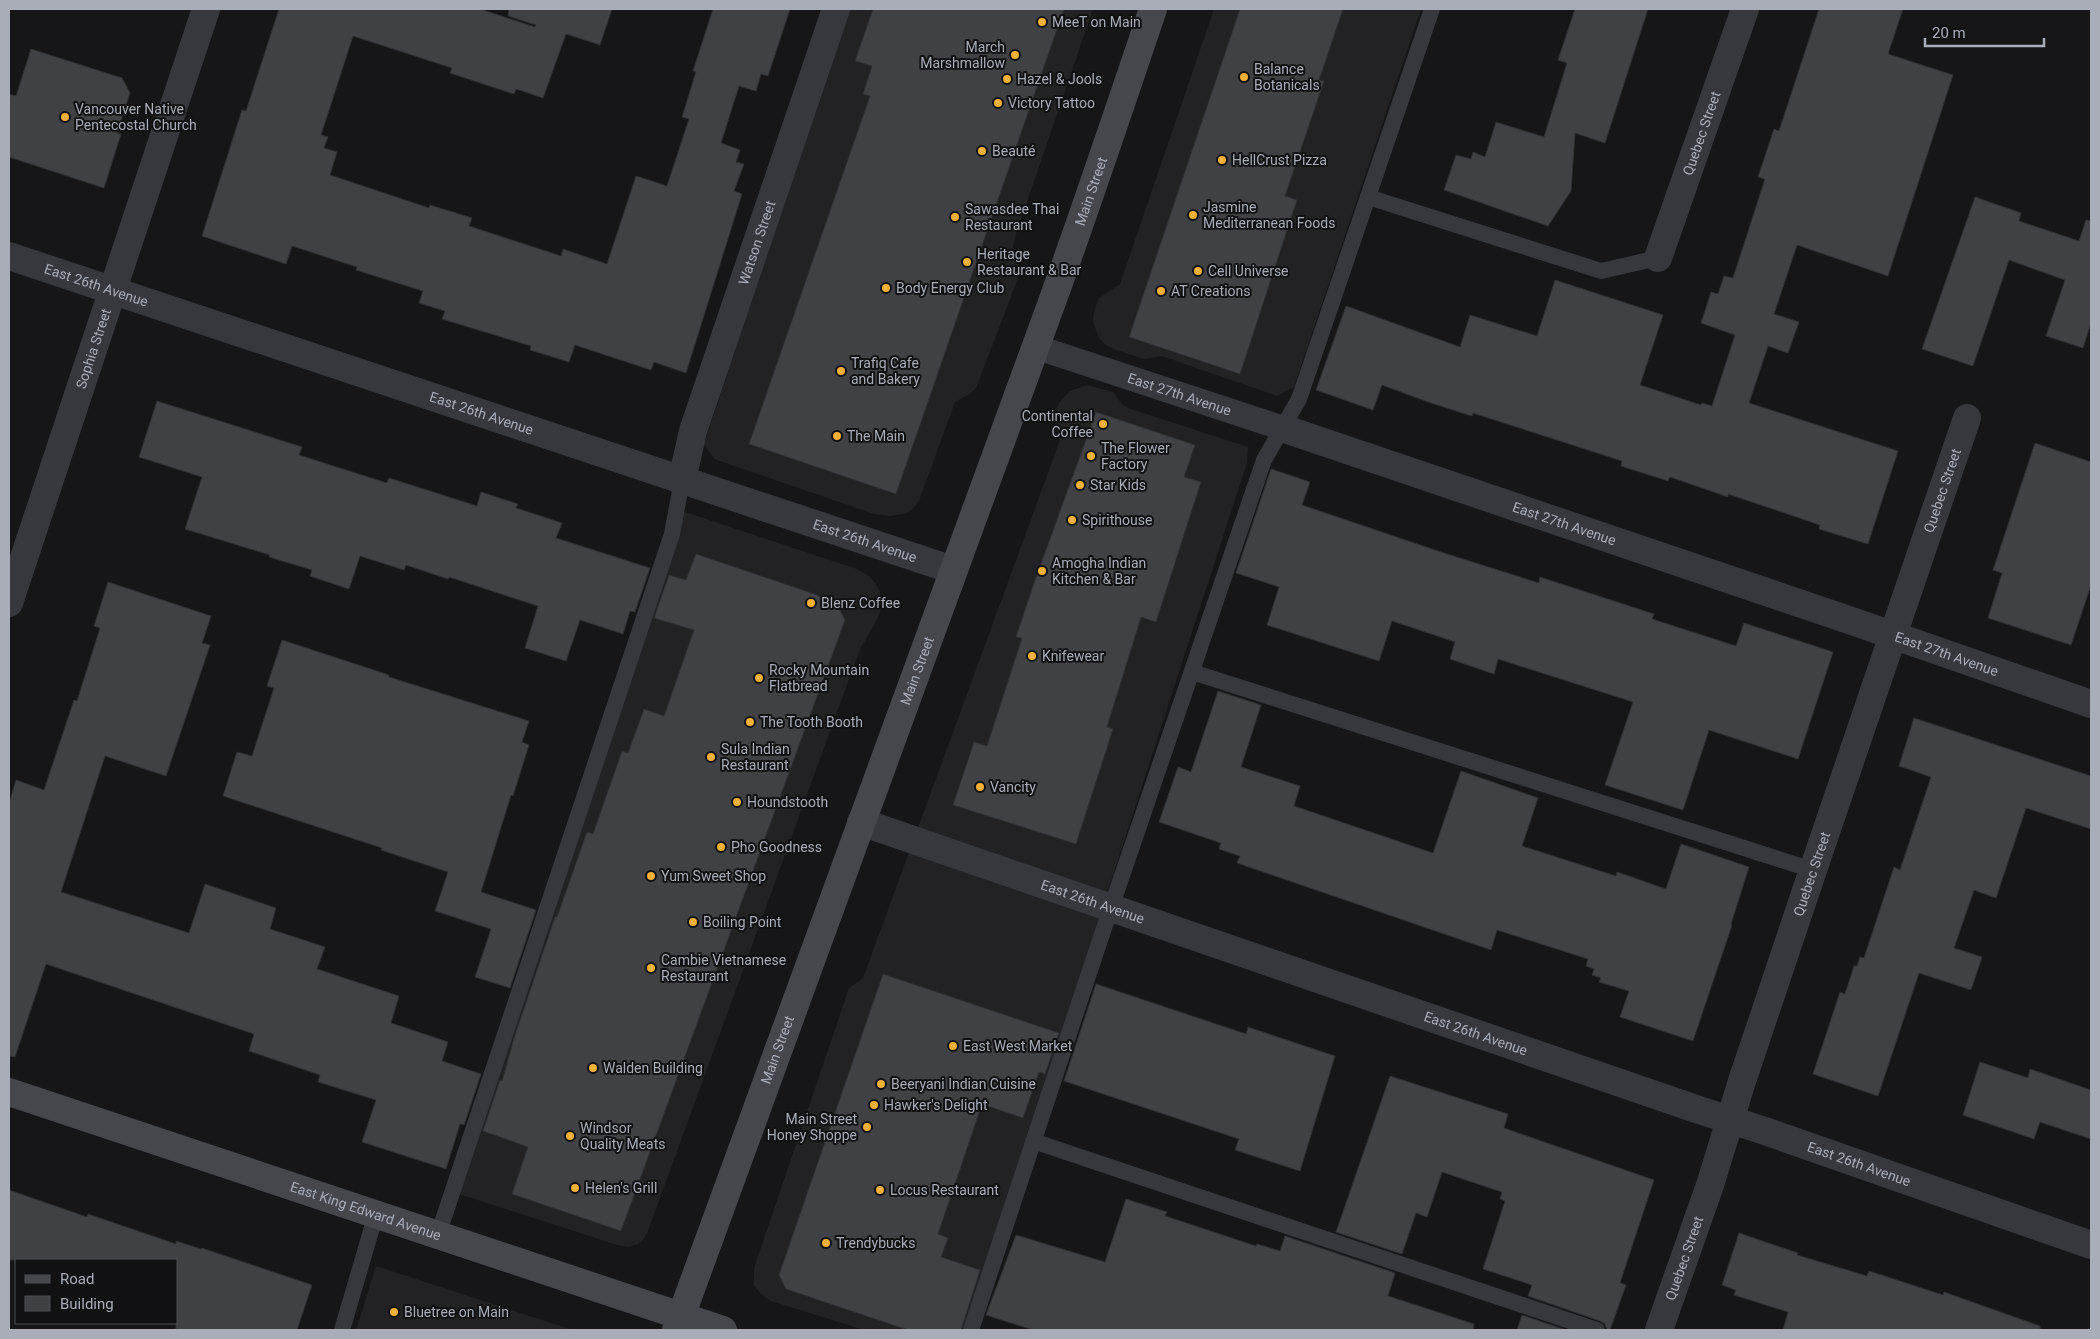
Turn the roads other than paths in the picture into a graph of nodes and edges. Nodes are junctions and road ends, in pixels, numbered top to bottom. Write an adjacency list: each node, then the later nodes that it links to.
1 (836, 9): 13 (street, Watson Street)
2 (1153, 9): 10 (main road, Main Street)
3 (1432, 9): 6 (lane)
4 (1745, 9): 8 (street, Quebec Street)
5 (200, 10): 9 (street, Sophia Street)
6 (1368, 197): 8 (lane); 12 (lane)
7 (9, 256): 9 (street, East 26th Avenue)
8 (1658, 258)
9 (113, 290): 13 (street, East 26th Avenue); 15 (street, Sophia Street)
10 (1036, 347): 12 (street, East 27th Avenue); 14 (main road, Main Street)
11 (1967, 418): 16 (street, Quebec Street)
12 (1282, 428): 16 (street, East 27th Avenue); 17 (lane)
13 (682, 480): 14 (street, East 26th Avenue); 26 (lane)
14 (953, 570): 19 (main road, Main Street)
15 (9, 603)
16 (1893, 635): 18 (street, East 27th Avenue); 20 (street, Quebec Street)
17 (1192, 672): 20 (lane); 21 (lane)
18 (2091, 704)
19 (861, 822): 21 (street, East 26th Avenue); 28 (main road, Main Street)
20 (1813, 870): 23 (street, Quebec Street)
21 (1111, 907): 23 (street, East 26th Avenue); 24 (lane)
22 (9, 1092): 25 (main road, East King Edward Avenue)
23 (1730, 1119): 27 (street, East 26th Avenue); 33 (street, Quebec Street)
24 (1033, 1142): 31 (lane); 32 (lane)
25 (376, 1214): 26 (main road, East King Edward Avenue); 29 (lane)
26 (438, 1235): 28 (main road, East King Edward Avenue)
27 (2091, 1245)
28 (678, 1323): 30 (main road, East King Edward Avenue)
29 (342, 1330)
30 (722, 1330)
31 (971, 1330)
32 (1596, 1330)
33 (1659, 1330)

